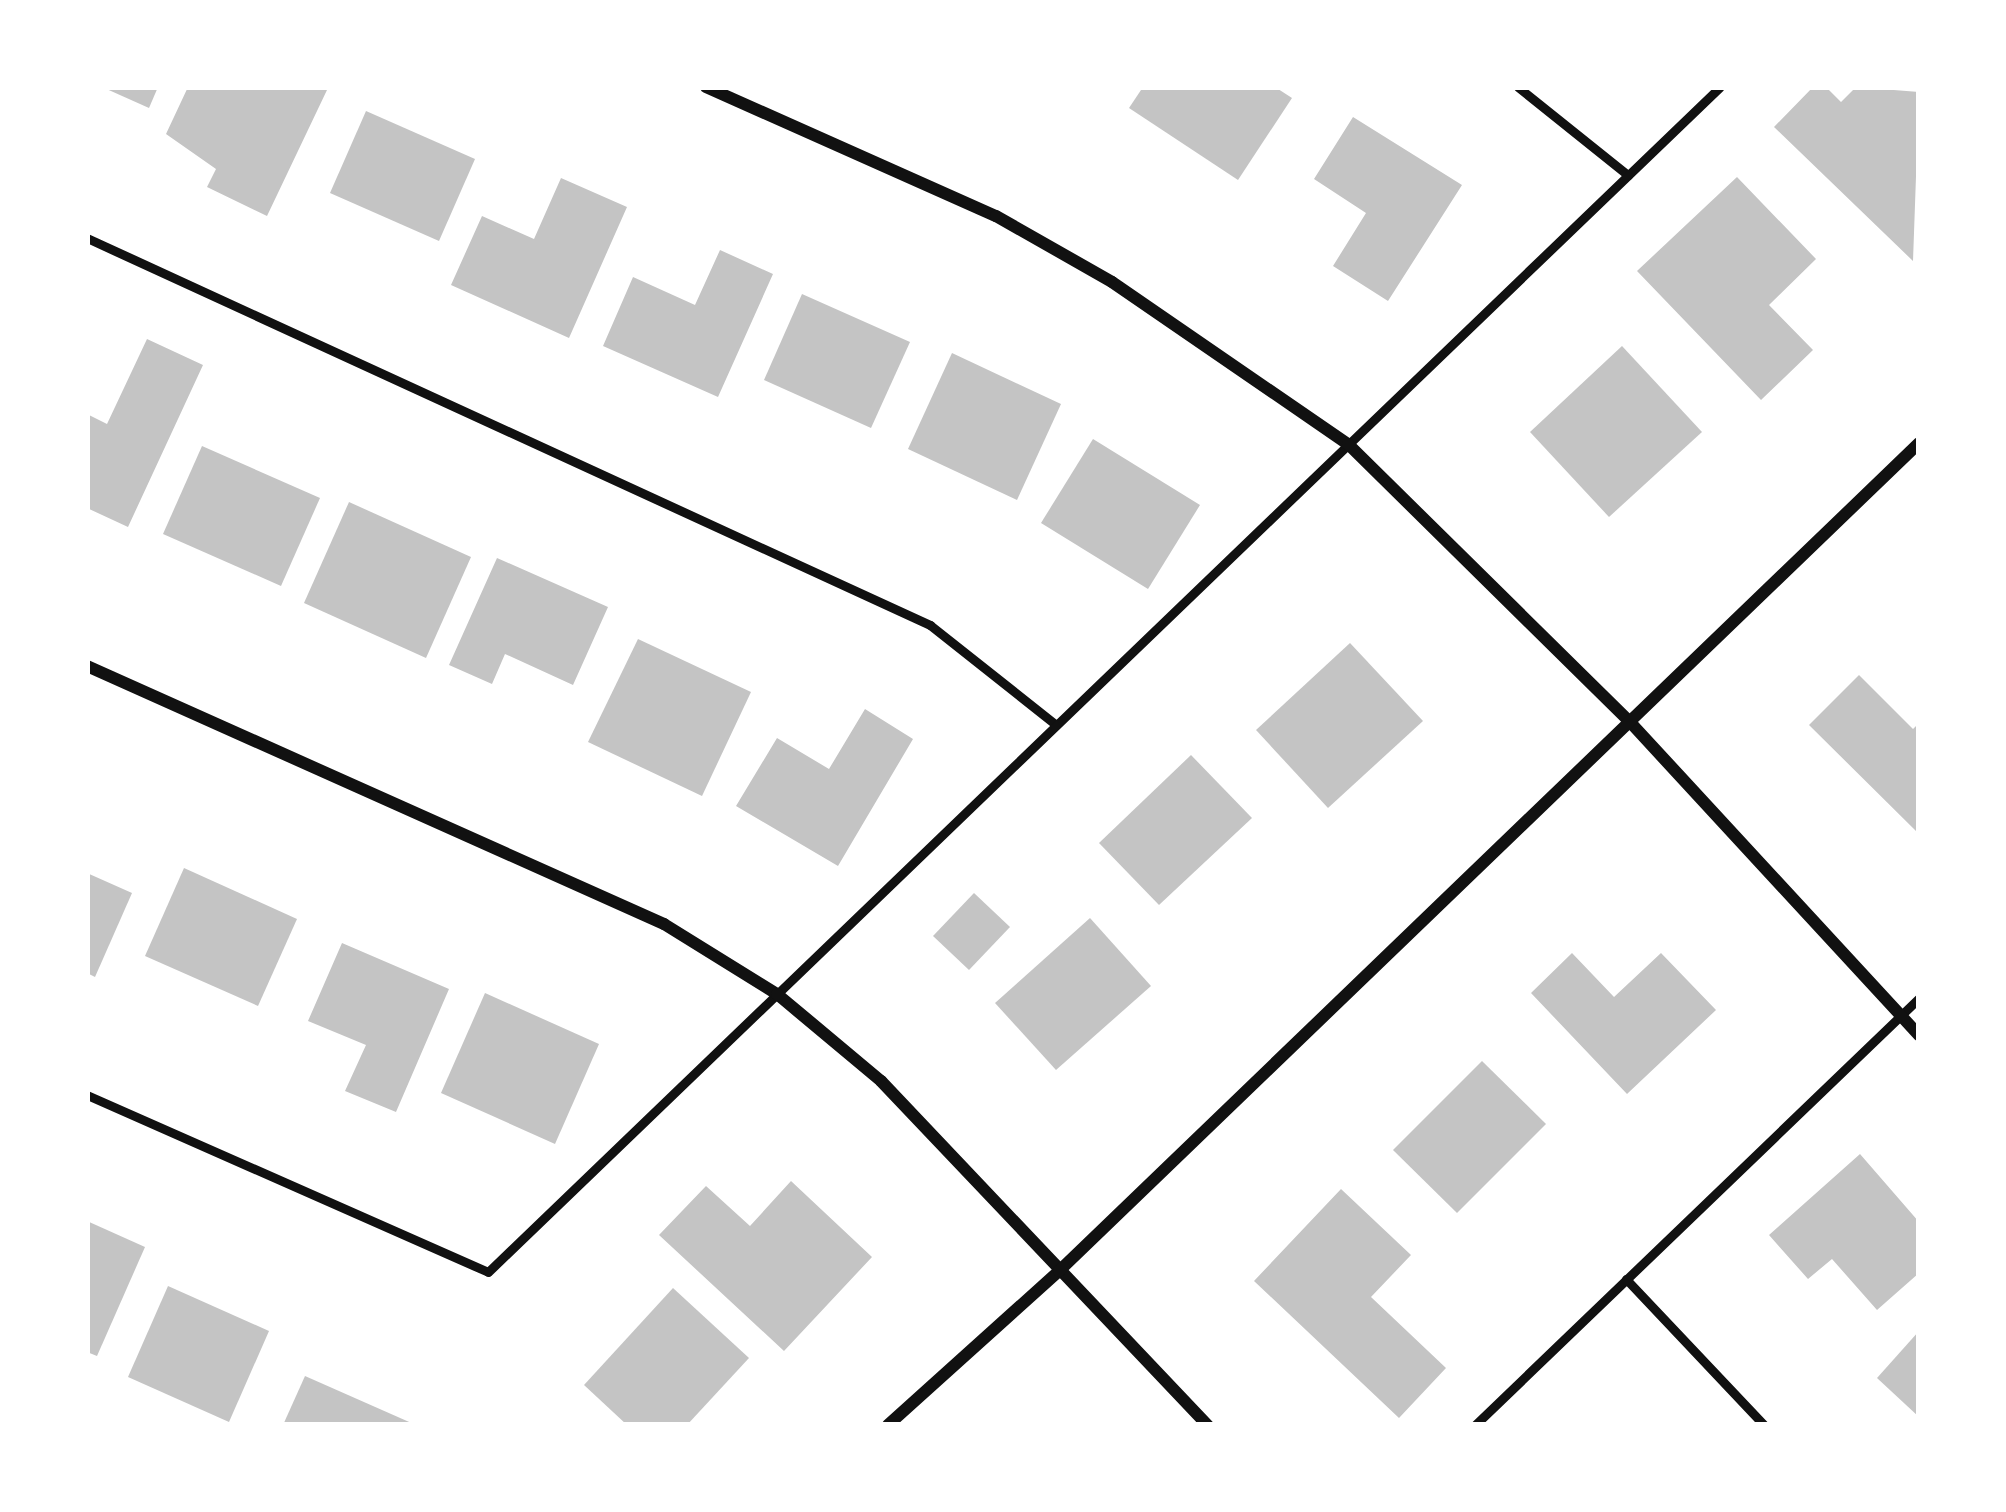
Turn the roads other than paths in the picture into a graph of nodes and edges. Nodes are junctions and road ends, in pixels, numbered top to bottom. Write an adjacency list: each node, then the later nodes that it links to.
1 (706, 87): 7 (street)
2 (1518, 87): 4 (lane)
3 (1720, 87): 4 (lane)
4 (1628, 176): 7 (lane)
5 (87, 238): 10 (lane)
6 (1919, 443): 9 (street)
7 (1348, 444): 9 (street); 10 (lane)
8 (87, 666): 11 (street)
9 (1630, 722): 13 (street); 16 (street)
10 (1056, 725): 11 (lane)
11 (777, 994): 15 (lane); 16 (street)
12 (1919, 998): 13 (lane)
13 (1901, 1015): 14 (street); 17 (lane)
14 (1919, 1035)
15 (87, 1095)
16 (1059, 1271): 18 (street); 19 (street)
17 (1626, 1280): 20 (lane); 21 (lane)
18 (888, 1425)
19 (1208, 1425)
20 (1475, 1425)
21 (1764, 1425)

